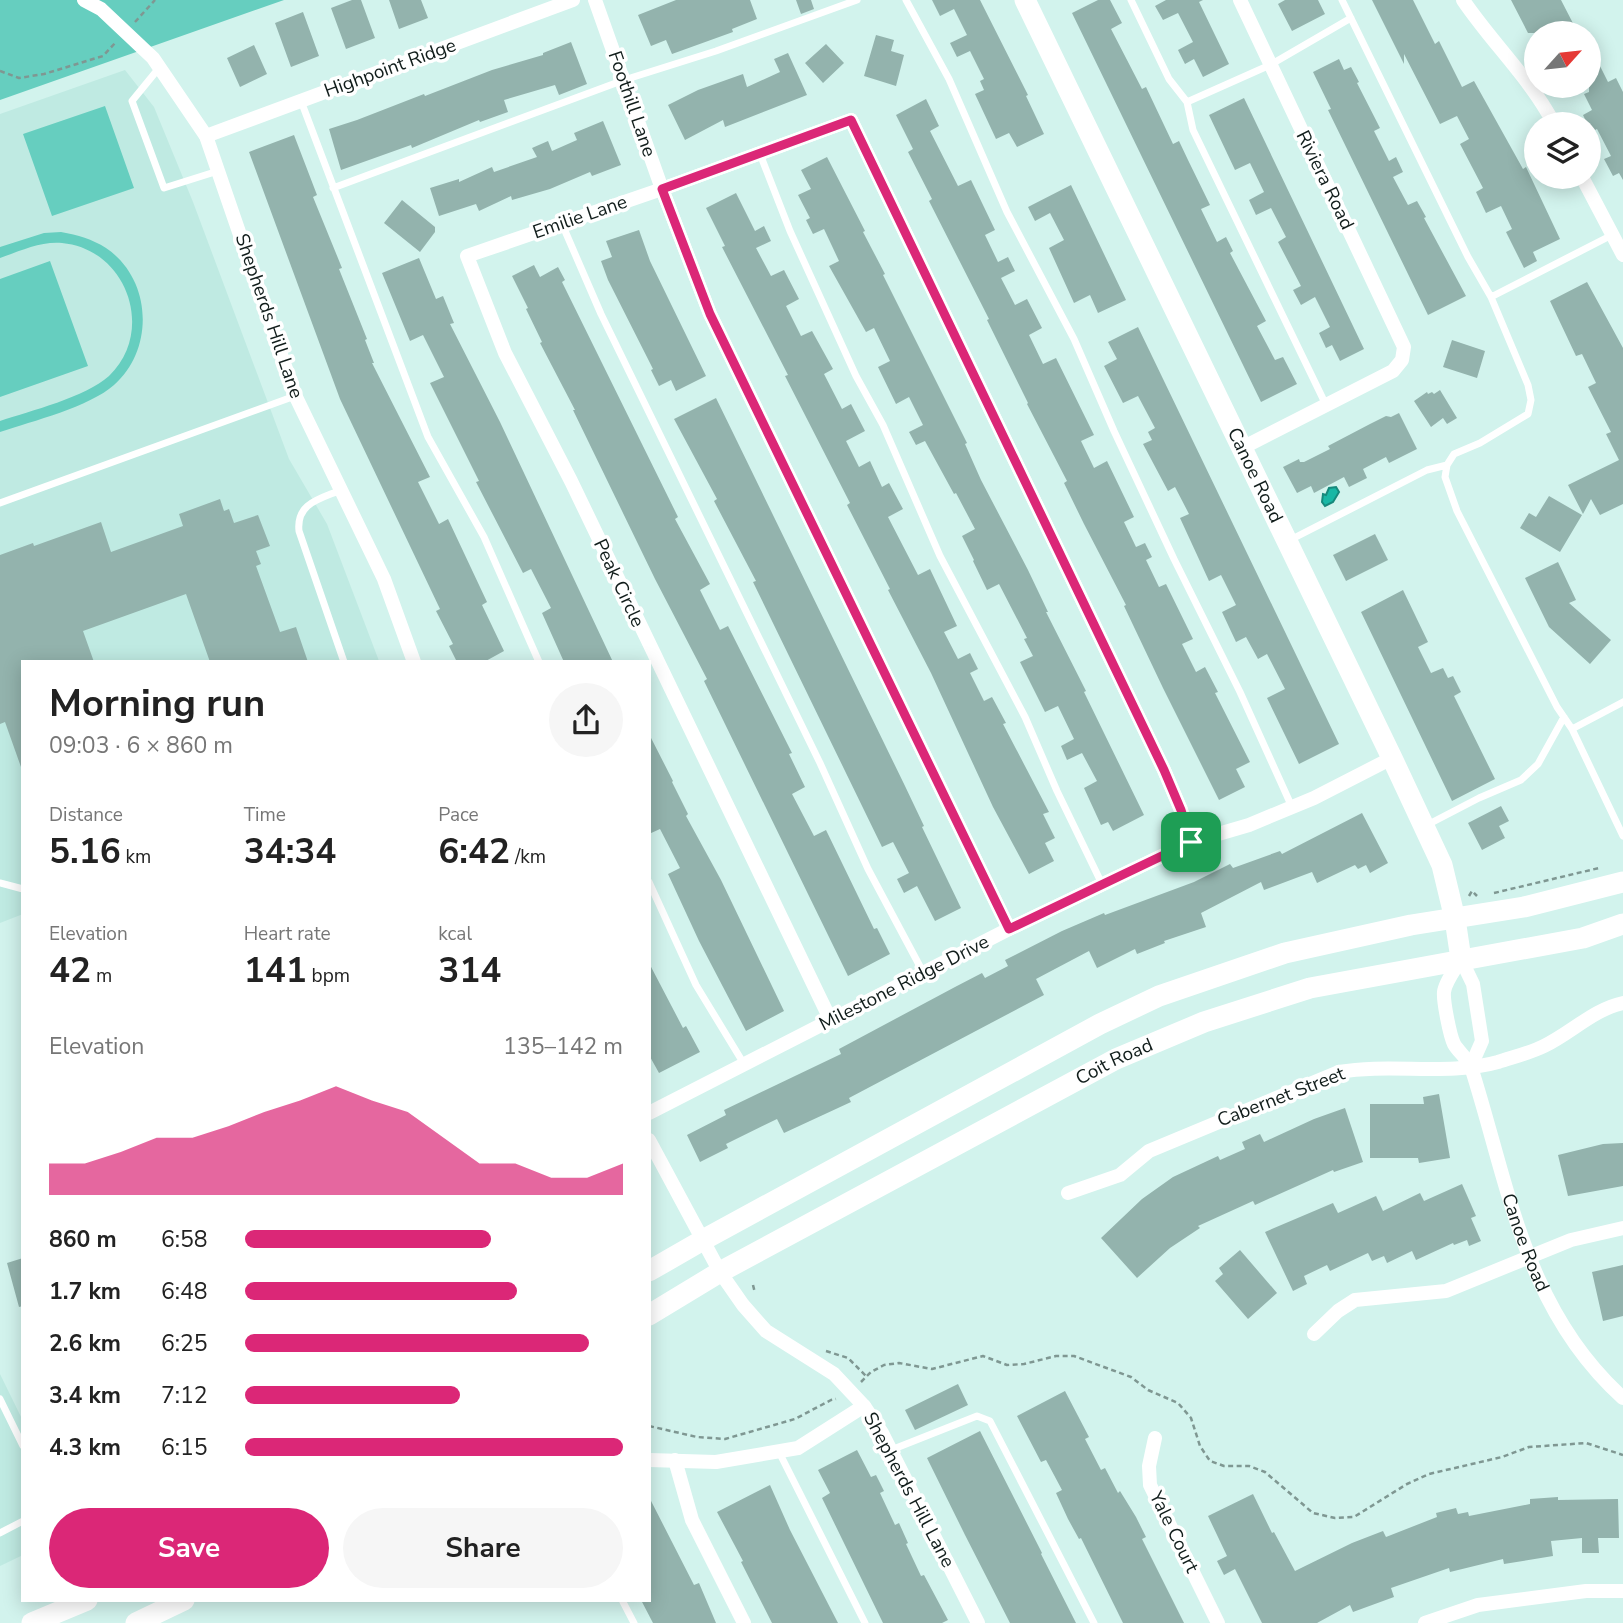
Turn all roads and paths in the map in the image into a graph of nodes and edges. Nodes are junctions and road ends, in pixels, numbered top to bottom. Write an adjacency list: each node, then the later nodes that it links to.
1 (84, 0): 13 (street, Shepherds Hill Lane)
2 (155, 0): 13 (path)
3 (573, 0): 18 (street, Highpoint Ridge)
4 (596, 0): 17 (street, Foothill Lane)
5 (857, 0): 17 (lane)
6 (906, 0): 46 (lane)
7 (1025, 0): 34 (main road, Canoe Road)
8 (1130, 0): 19 (lane)
9 (1240, 0): 14 (street, Riviera Road)
10 (1342, 0): 12 (lane)
11 (1463, 0): 20 (street)
12 (1351, 18): 14 (lane); 31 (lane)
13 (126, 33): 15 (street, Shepherds Hill Lane); 16 (path)
14 (1270, 65): 19 (lane); 33 (street, Riviera Road)
15 (160, 67): 21 (street, Shepherds Hill Lane); 23 (lane)
16 (0, 71)
17 (624, 80): 24 (lane); 25 (street, Foothill Lane)
18 (301, 101): 21 (street, Highpoint Ridge); 24 (lane)
19 (1187, 102): 33 (lane)
20 (1547, 112)
21 (206, 136): 23 (street, Shepherds Hill Lane)
22 (759, 153): 25 (street, Emilie Lane); 49 (street, Emilie Lane); 54 (lane)
23 (218, 171): 32 (street, Shepherds Hill Lane)
24 (333, 188): 41 (lane)
25 (662, 189): 27 (street, Emilie Lane); 61 (street, Foothill Lane)
26 (1588, 189): 28 (street)
27 (562, 224): 30 (street, Emilie Lane); 63 (lane)
28 (1612, 235): 29 (street); 31 (lane)
29 (1623, 255)
30 (467, 256): 65 (street, Peak Circle)
31 (1491, 297): 35 (lane)
32 (296, 396): 36 (street, Shepherds Hill Lane); 37 (lane)
33 (1326, 405): 34 (street)
34 (1242, 447): 38 (main road, Canoe Road)
35 (1447, 466): 38 (lane); 43 (lane)
36 (341, 490): 39 (lane); 40 (street, Shepherds Hill Lane)
37 (0, 503)
38 (1287, 542): 45 (main road, Canoe Road)
39 (343, 660)
40 (413, 660)
41 (538, 660)
42 (1623, 702): 44 (lane)
43 (1564, 717): 44 (lane); 47 (lane)
44 (1572, 729): 48 (lane)
45 (1392, 758): 46 (street, Milestone Ridge Drive); 47 (main road, Canoe Road)
46 (1292, 807): 49 (street, Milestone Ridge Drive)
47 (1424, 827): 59 (main road, Canoe Road)
48 (1623, 836)
49 (1191, 842): 54 (street, Milestone Ridge Drive)
50 (1601, 868): 56 (path)
51 (1623, 882): 59 (main road, Coit Road)
52 (0, 883): 55 (lane)
53 (651, 886): 66 (lane)
54 (1102, 886): 61 (street, Milestone Ridge Drive)
55 (21, 888)
56 (1492, 894)
57 (1485, 895): 58 (path)
58 (1469, 897)
59 (1455, 919): 62 (main road, Canoe Road); 72 (main road, Coit Road)
60 (1623, 924): 62 (main road, Coit Road)
61 (1009, 929): 63 (street, Milestone Ridge Drive)
62 (1461, 959): 67 (street, Canoe Road); 67 (street, Canoe Road); 75 (main road, Coit Road)
63 (924, 974): 65 (street, Milestone Ridge Drive)
64 (1623, 1003): 67 (street, Cabernet Street)
65 (831, 1021): 66 (street, Milestone Ridge Drive)
66 (744, 1065): 68 (street, Milestone Ridge Drive)
67 (1471, 1066): 70 (street, Cabernet Street); 73 (street, Canoe Road)
68 (651, 1112)
69 (651, 1144): 72 (street, Shepherds Hill Lane)
70 (1068, 1194)
71 (1623, 1228): 73 (street)
72 (703, 1240): 74 (main road, Coit Road); 75 (street, Shepherds Hill Lane)
73 (1529, 1258): 79 (street); 83 (street, Canoe Road)
74 (651, 1270)
75 (720, 1272): 77 (street, Shepherds Hill Lane); 78 (main road, Coit Road)
76 (753, 1285): 77 (path)
77 (749, 1301): 82 (street, Shepherds Hill Lane)
78 (651, 1314)
79 (1314, 1334)
80 (824, 1350): 81 (path)
81 (866, 1376): 82 (path); 91 (path)
82 (851, 1392): 85 (street, Shepherds Hill Lane); 86 (path)
83 (1623, 1398)
84 (0, 1399): 88 (lane)
85 (864, 1406): 89 (street, Shepherds Hill Lane); 90 (street)
86 (651, 1426)
87 (1155, 1438): 107 (street, Yale Court)
88 (21, 1442)
89 (891, 1450): 105 (street, Shepherds Hill Lane); 106 (lane)
90 (779, 1451): 93 (street); 104 (lane)
91 (1623, 1455)
92 (651, 1460): 93 (street)
93 (675, 1460): 103 (street)
94 (21, 1522): 95 (lane)
95 (0, 1534)
96 (1623, 1591): 108 (street)
97 (82, 1602): 100 (main road)
98 (180, 1602): 101 (main road)
99 (623, 1602): 102 (lane)
100 (32, 1623)
101 (136, 1623)
102 (634, 1623)
103 (744, 1623)
104 (865, 1623)
105 (978, 1623)
106 (1094, 1623)
107 (1218, 1623)
108 (1424, 1623)

